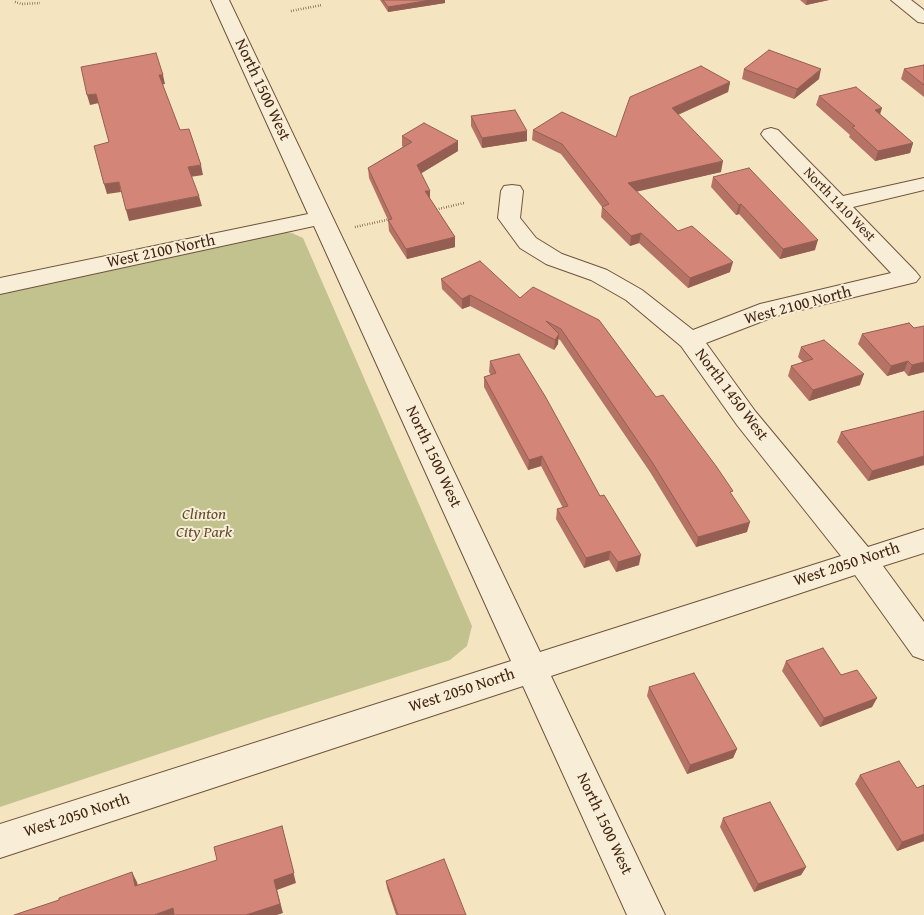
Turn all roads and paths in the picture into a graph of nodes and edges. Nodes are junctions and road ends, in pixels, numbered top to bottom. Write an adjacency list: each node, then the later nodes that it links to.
1 (220, 0): 14 (street, North 1500 West)
2 (900, 0): 7 (street)
3 (14, 2): 4 (path)
4 (40, 3)
5 (322, 5): 6 (path)
6 (291, 10)
7 (924, 18)
8 (771, 134): 12 (street, North 1410 West)
9 (924, 184): 12 (street)
10 (512, 191): 19 (street, North 1450 West)
11 (464, 203): 13 (path)
12 (838, 204): 17 (street, North 1410 West)
13 (427, 211)
14 (322, 218): 18 (street, West 2100 North); 23 (street, North 1500 West)
15 (391, 219): 16 (path)
16 (355, 227)
17 (908, 277): 19 (street, West 2100 North)
18 (0, 286)
19 (690, 340): 21 (street, North 1450 West)
20 (924, 541): 21 (street, West 2050 North)
21 (861, 560): 22 (street, North 1450 West); 23 (street, West 2050 North)
22 (924, 646)
23 (532, 668): 24 (street, West 2050 North); 25 (street, North 1500 West)
24 (0, 841)
25 (646, 915)

